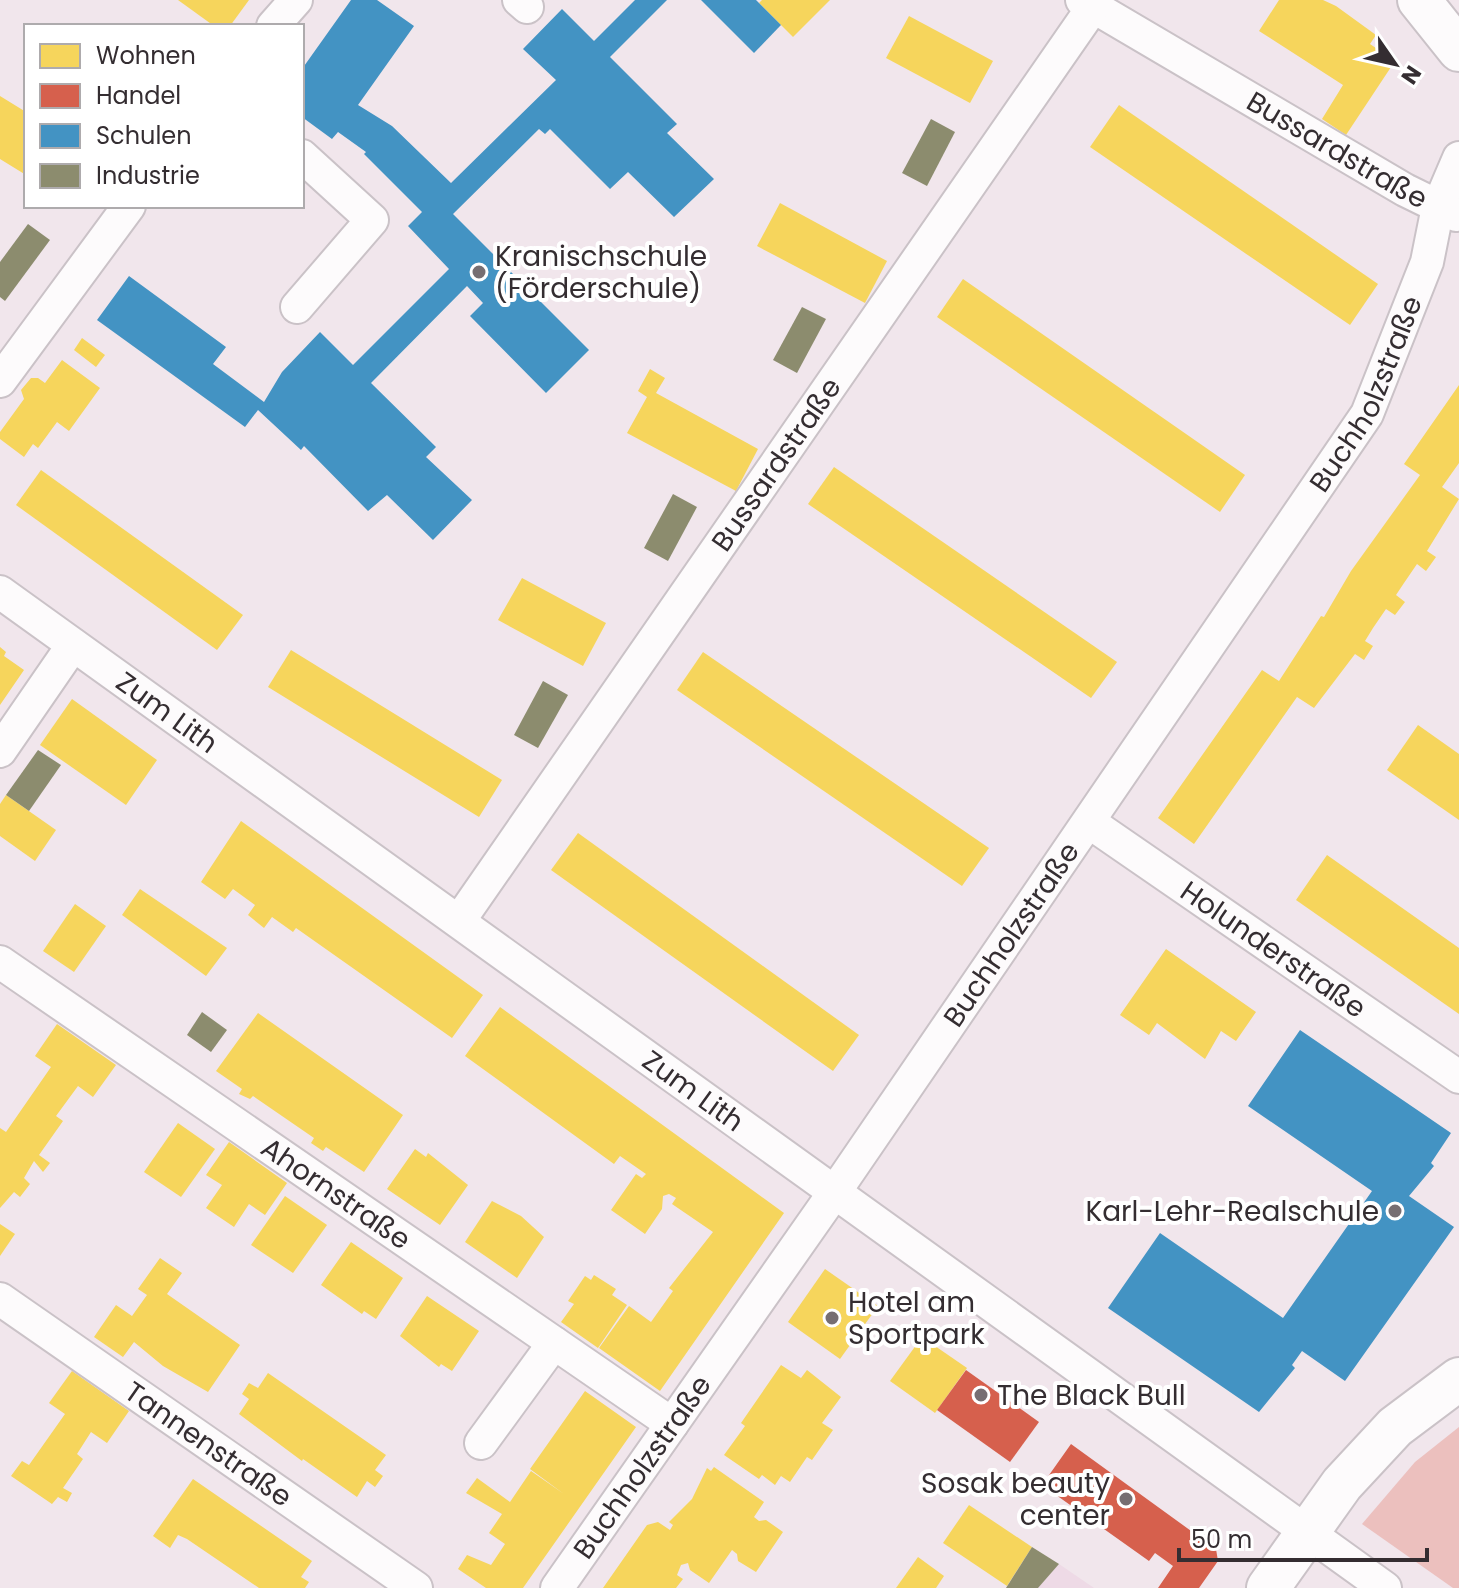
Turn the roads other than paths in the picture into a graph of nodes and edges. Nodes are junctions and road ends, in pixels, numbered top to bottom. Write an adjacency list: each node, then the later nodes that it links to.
1 (296, 0): 4 (street)
2 (1419, 0): 5 (main road)
3 (1088, 4): 9 (street, Bussardstraße); 16 (street, Bussardstraße)
4 (275, 24)
5 (1459, 50)
6 (304, 158): 10 (street)
7 (1459, 158): 9 (street, Buchholzstraße)
8 (128, 208): 11 (street)
9 (1452, 214): 15 (street, Buchholzstraße)
10 (297, 307)
11 (0, 381)
12 (0, 592): 13 (street, Zum Lith)
13 (73, 645): 14 (street); 16 (street, Zum Lith)
14 (0, 751)
15 (1089, 822): 18 (street, Holunderstraße); 19 (street, Buchholzstraße)
16 (459, 921): 19 (street, Zum Lith)
17 (0, 962): 21 (street, Ahornstraße)
18 (1459, 1077)
19 (834, 1193): 23 (street, Buchholzstraße); 25 (street, Zum Lith)
20 (0, 1299): 26 (street, Tannenstraße)
21 (554, 1343): 23 (street, Ahornstraße); 24 (street)
22 (1459, 1379): 25 (main road)
23 (672, 1424): 27 (street, Buchholzstraße)
24 (481, 1443)
25 (1308, 1531): 28 (main road); 29 (street, Zum Lith)
26 (416, 1588)
27 (557, 1588)
28 (1268, 1588)
29 (1385, 1588)

